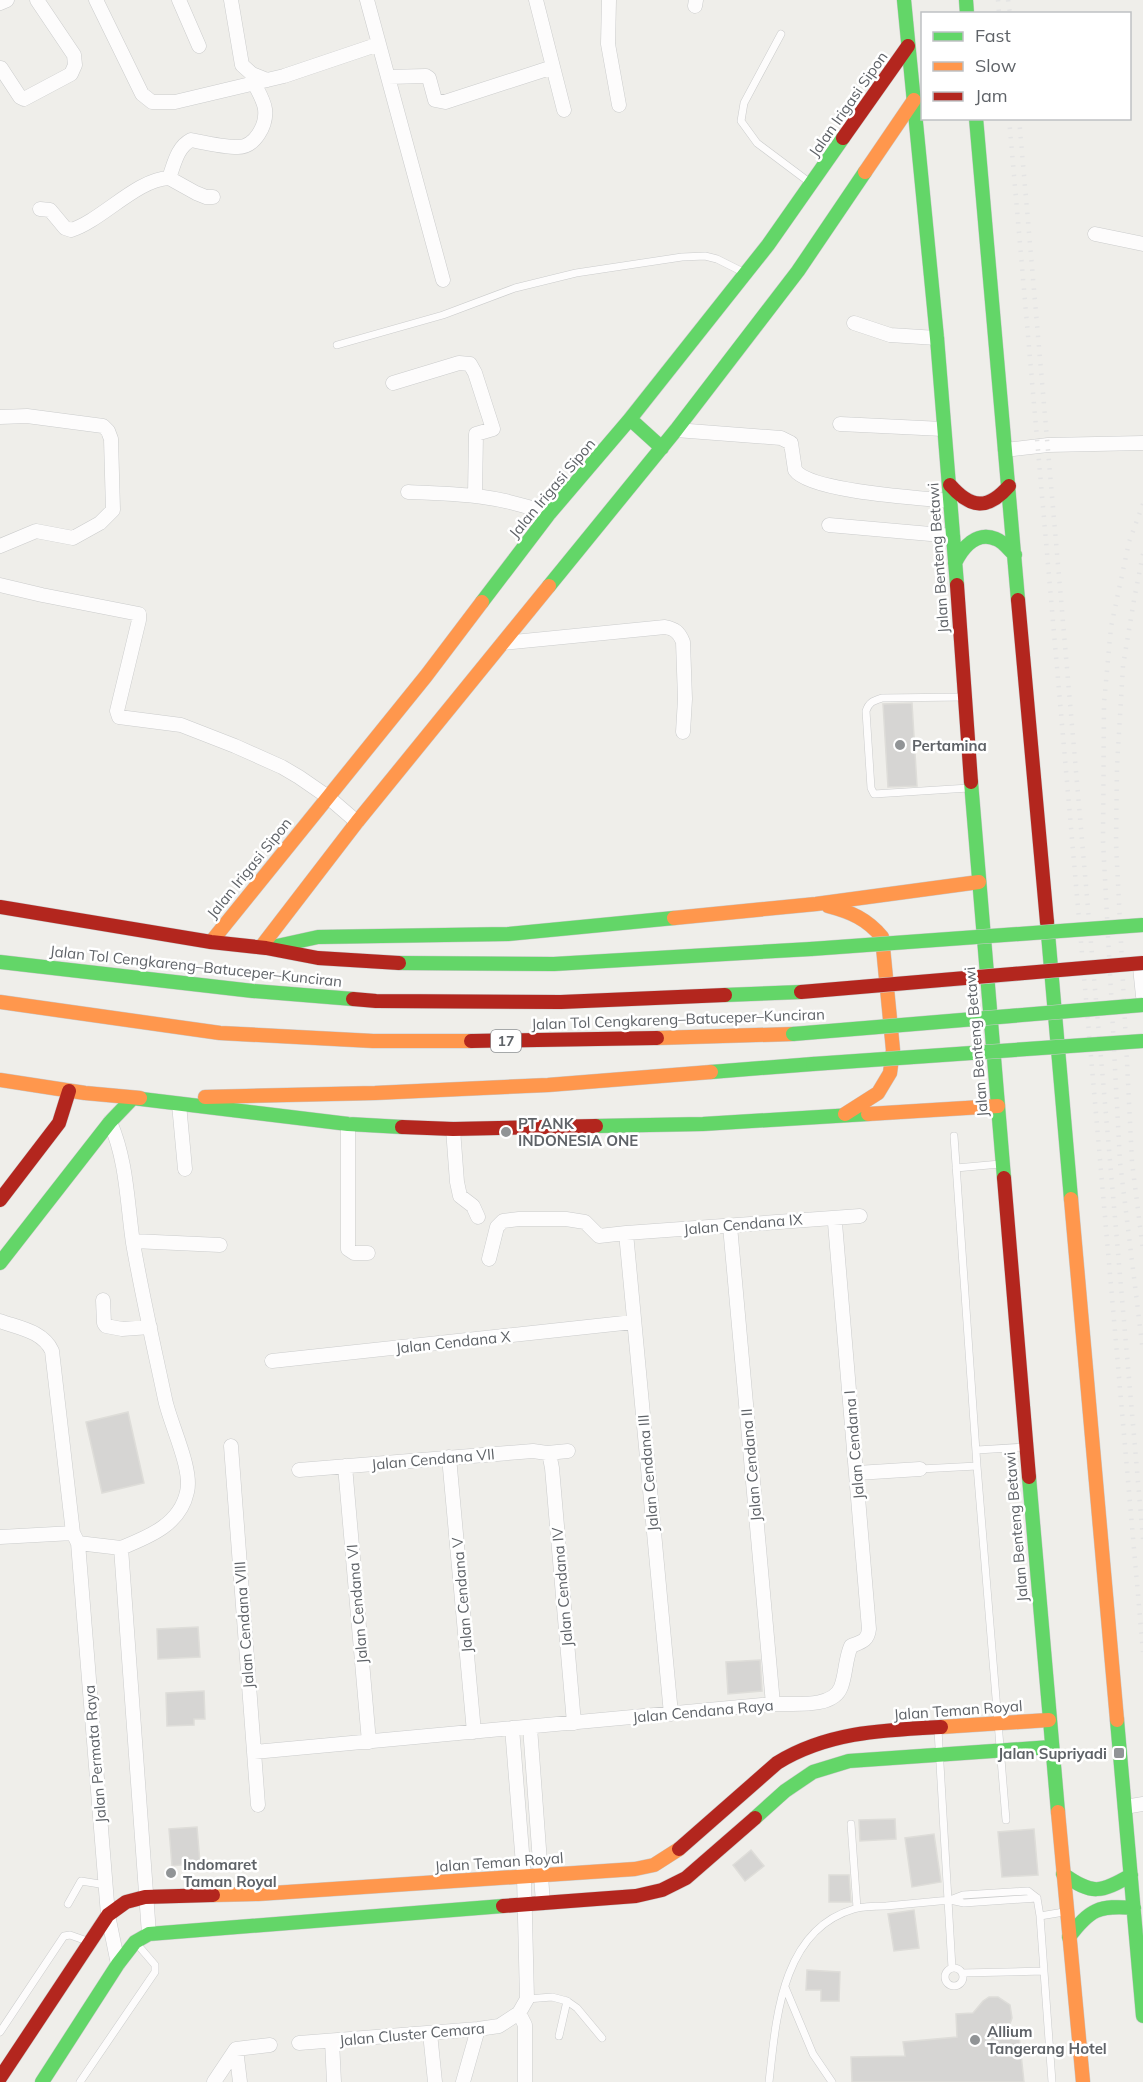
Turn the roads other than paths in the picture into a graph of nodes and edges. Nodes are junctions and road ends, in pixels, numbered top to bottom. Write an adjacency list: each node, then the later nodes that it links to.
1 (7, 0): 10 (street)
2 (37, 0): 16 (street)
3 (96, 0): 18 (street)
4 (179, 0): 13 (street)
5 (231, 0): 18 (street)
6 (367, 0): 12 (street)
7 (536, 0): 15 (street)
8 (609, 0): 20 (street)
9 (904, 0): 14 (main road, Jalan Benteng Betawi)
10 (0, 3)
11 (781, 33): 24 (lane)
12 (379, 44): 17 (street); 18 (street)
13 (199, 46)
14 (908, 46): 19 (main road, Jalan Benteng Betawi); 24 (main road, Jalan Irigasi Sipon)
15 (553, 67): 17 (street); 21 (street)
16 (1, 68)
17 (387, 77): 30 (street)
18 (261, 81): 23 (street)
19 (914, 100): 32 (main road, Jalan Benteng Betawi); 39 (main road)
20 (620, 105)
21 (564, 110)
22 (976, 120): 42 (main road)
23 (169, 178): 25 (street); 26 (street)
24 (811, 184): 29 (main road, Jalan Irigasi Sipon)
25 (213, 197)
26 (40, 209)
27 (1095, 234): 28 (street)
28 (1143, 244)
29 (746, 273): 33 (lane); 36 (main road, Jalan Irigasi Sipon)
30 (443, 280)
31 (854, 323): 32 (street)
32 (937, 338): 38 (main road, Jalan Benteng Betawi)
33 (337, 345)
34 (393, 383): 46 (street)
35 (0, 417): 51 (street)
36 (634, 423): 41 (main road); 48 (main road, Jalan Irigasi Sipon)
37 (840, 424): 38 (street)
38 (943, 429): 43 (main road, Jalan Benteng Betawi)
39 (676, 430): 41 (main road); 47 (street)
40 (1143, 443): 42 (street)
41 (659, 445): 55 (main road)
42 (1005, 450): 44 (main road)
43 (950, 485): 44 (main road); 47 (main road, Jalan Benteng Betawi)
44 (1009, 486): 52 (main road)
45 (408, 492): 46 (street)
46 (475, 495): 48 (street)
47 (951, 501): 50 (main road, Jalan Benteng Betawi)
48 (549, 514): 59 (main road, Jalan Irigasi Sipon)
49 (830, 525): 50 (street)
50 (953, 536): 53 (main road, Jalan Benteng Betawi)
51 (0, 546)
52 (1015, 555): 53 (main road); 135 (main road)
53 (955, 562): 56 (main road, Jalan Benteng Betawi)
54 (0, 585): 59 (street)
55 (503, 643): 57 (street); 60 (main road)
56 (964, 697): 58 (main road, Jalan Benteng Betawi); 58 (lane)
57 (683, 732)
58 (971, 788): 61 (main road, Jalan Benteng Betawi)
59 (329, 798): 60 (street); 65 (main road, Jalan Irigasi Sipon)
60 (356, 821): 66 (main road)
61 (979, 882): 62 (main road); 77 (main road, Jalan Benteng Betawi)
62 (816, 904): 66 (main road); 78 (main road)
63 (0, 907): 65 (main road)
64 (1143, 925): 66 (main road, bridge)
65 (214, 943): 66 (main road)
66 (261, 947)
67 (0, 962): 68 (main road, Jalan Tol Cengkareng–Batuceper–Kunciran, bridge)
68 (1142, 965): 69 (street)
69 (1143, 996)
70 (0, 1002): 71 (main road, Jalan Tol Cengkareng–Batuceper–Kunciran / 17, bridge)
71 (1143, 1005)
72 (1143, 1041): 75 (main road, bridge)
73 (0, 1080): 74 (main road)
74 (69, 1091): 75 (main road); 86 (main road)
75 (127, 1098): 76 (main road); 79 (main road)
76 (179, 1104): 80 (main road); 85 (street)
77 (998, 1106): 78 (main road); 83 (main road, Jalan Benteng Betawi)
78 (843, 1115): 81 (main road)
79 (110, 1122): 92 (street); 96 (main road)
80 (348, 1124): 81 (main road); 94 (street)
81 (453, 1129): 88 (street)
82 (954, 1136): 84 (lane)
83 (1003, 1164): 84 (lane); 103 (main road, Jalan Benteng Betawi)
84 (956, 1168): 104 (lane)
85 (185, 1169)
86 (0, 1200)
87 (860, 1216): 89 (street, Jalan Cendana IX)
88 (478, 1217)
89 (833, 1218): 90 (street, Jalan Cendana IX); 112 (street, Jalan Cendana I)
90 (730, 1226): 91 (street, Jalan Cendana IX); 117 (street, Jalan Cendana II)
91 (626, 1233): 95 (street, Jalan Cendana IX); 99 (street, Jalan Cendana III)
92 (133, 1241): 93 (street); 100 (street)
93 (220, 1245)
94 (368, 1253)
95 (489, 1259)
96 (0, 1263)
97 (103, 1300): 100 (street)
98 (0, 1320): 114 (street, Jalan Permata Raya)
99 (633, 1322): 101 (street, Jalan Cendana X); 118 (street, Jalan Cendana III)
100 (150, 1326): 115 (street)
101 (272, 1361)
102 (231, 1446): 130 (street, Jalan Cendana VIII)
103 (1026, 1447): 104 (lane); 119 (main road, Jalan Benteng Betawi)
104 (976, 1450): 109 (lane)
105 (568, 1451): 106 (street, Jalan Cendana VII)
106 (547, 1453): 107 (street, Jalan Cendana VII); 120 (street, Jalan Cendana IV)
107 (449, 1457): 108 (street, Jalan Cendana VII); 126 (street, Jalan Cendana V)
108 (345, 1466): 111 (street, Jalan Cendana VII); 127 (street, Jalan Cendana VI)
109 (977, 1466): 110 (lane); 121 (lane)
110 (920, 1469): 112 (street)
111 (299, 1470)
112 (857, 1473): 116 (street, Jalan Cendana I)
113 (0, 1537): 114 (street)
114 (76, 1538): 115 (street); 143 (street, Jalan Permata Raya)
115 (121, 1548): 145 (street)
116 (845, 1660): 117 (street, Jalan Cendana Raya)
117 (773, 1704): 118 (street, Jalan Cendana Raya)
118 (671, 1714): 120 (street, Jalan Cendana Raya)
119 (1049, 1720): 121 (main road, Jalan Teman Royal); 128 (main road, Jalan Benteng Betawi)
120 (574, 1722): 123 (street, Jalan Cendana Raya)
121 (997, 1724): 122 (main road, Jalan Teman Royal); 129 (lane)
122 (975, 1725): 124 (main road, Jalan Teman Royal); 131 (main road)
123 (530, 1726): 125 (street, Jalan Cendana Raya); 140 (street)
124 (938, 1727): 132 (lane); 138 (main road, Jalan Teman Royal)
125 (512, 1728): 126 (street, Jalan Cendana Raya); 142 (street)
126 (474, 1732): 127 (street, Jalan Cendana Raya)
127 (369, 1742): 130 (street, Jalan Cendana Raya)
128 (1051, 1747): 129 (main road); 139 (main road, Jalan Benteng Betawi)
129 (1000, 1751): 131 (main road); 136 (lane)
130 (254, 1752): 134 (street, Jalan Cendana VIII)
131 (978, 1752): 132 (main road)
132 (940, 1755): 144 (main road); 146 (lane)
133 (1143, 1804): 135 (street)
134 (258, 1805)
135 (1125, 1807): 141 (main road)
136 (1006, 1820)
137 (851, 1824): 150 (lane)
138 (635, 1869): 140 (main road, Jalan Teman Royal); 144 (main road)
139 (1063, 1874): 141 (main road); 152 (main road, Jalan Benteng Betawi)
140 (541, 1875): 142 (main road, Jalan Teman Royal); 147 (street)
141 (1131, 1875): 151 (main road)
142 (524, 1877): 145 (main road, Jalan Teman Royal); 149 (street)
143 (106, 1885): 148 (lane); 153 (street, Jalan Permata Raya)
144 (636, 1896): 147 (main road)
145 (145, 1897): 153 (main road, Jalan Teman Royal); 155 (street)
146 (950, 1900): 150 (lane); 154 (lane); 160 (lane)
147 (543, 1903): 149 (main road)
148 (68, 1904)
149 (525, 1905): 155 (main road); 164 (street)
150 (857, 1908): 163 (lane)
151 (1134, 1908): 156 (main road); 167 (main road)
152 (1066, 1912): 154 (lane); 156 (main road, Jalan Benteng Betawi)
153 (108, 1915): 157 (main road, Jalan Teman Royal); 159 (street, Jalan Permata Raya)
154 (1040, 1916): 161 (lane)
155 (149, 1934): 158 (main road)
156 (1068, 1937): 189 (main road, Jalan Benteng Betawi)
157 (89, 1942): 169 (lane); 177 (main road, Jalan Teman Royal)
158 (135, 1942): 159 (main road); 179 (lane)
159 (118, 1964): 178 (main road)
160 (952, 1968): 162 (lane); 162 (lane)
161 (1044, 1971): 162 (lane); 188 (lane)
162 (962, 1973)
163 (785, 1987): 186 (lane); 187 (lane)
164 (527, 1999): 165 (lane); 166 (street)
165 (567, 2001): 171 (lane); 172 (lane)
166 (519, 2013): 168 (street, Jalan Cluster Cemara); 185 (street)
167 (1143, 2016)
168 (478, 2029): 170 (street, Jalan Cluster Cemara); 184 (street)
169 (0, 2032)
170 (430, 2032): 173 (street, Jalan Cluster Cemara); 183 (street)
171 (560, 2036)
172 (602, 2038)
173 (332, 2041): 174 (street, Jalan Cluster Cemara); 182 (street)
174 (299, 2043)
175 (270, 2045): 176 (street)
176 (236, 2049): 180 (street); 181 (street)
177 (0, 2078)
178 (42, 2082)
179 (81, 2082)
180 (213, 2082)
181 (240, 2082)
182 (334, 2082)
183 (435, 2082)
184 (463, 2082)
185 (525, 2082)
186 (769, 2082)
187 (832, 2082)
188 (1052, 2082)
189 (1083, 2082)

